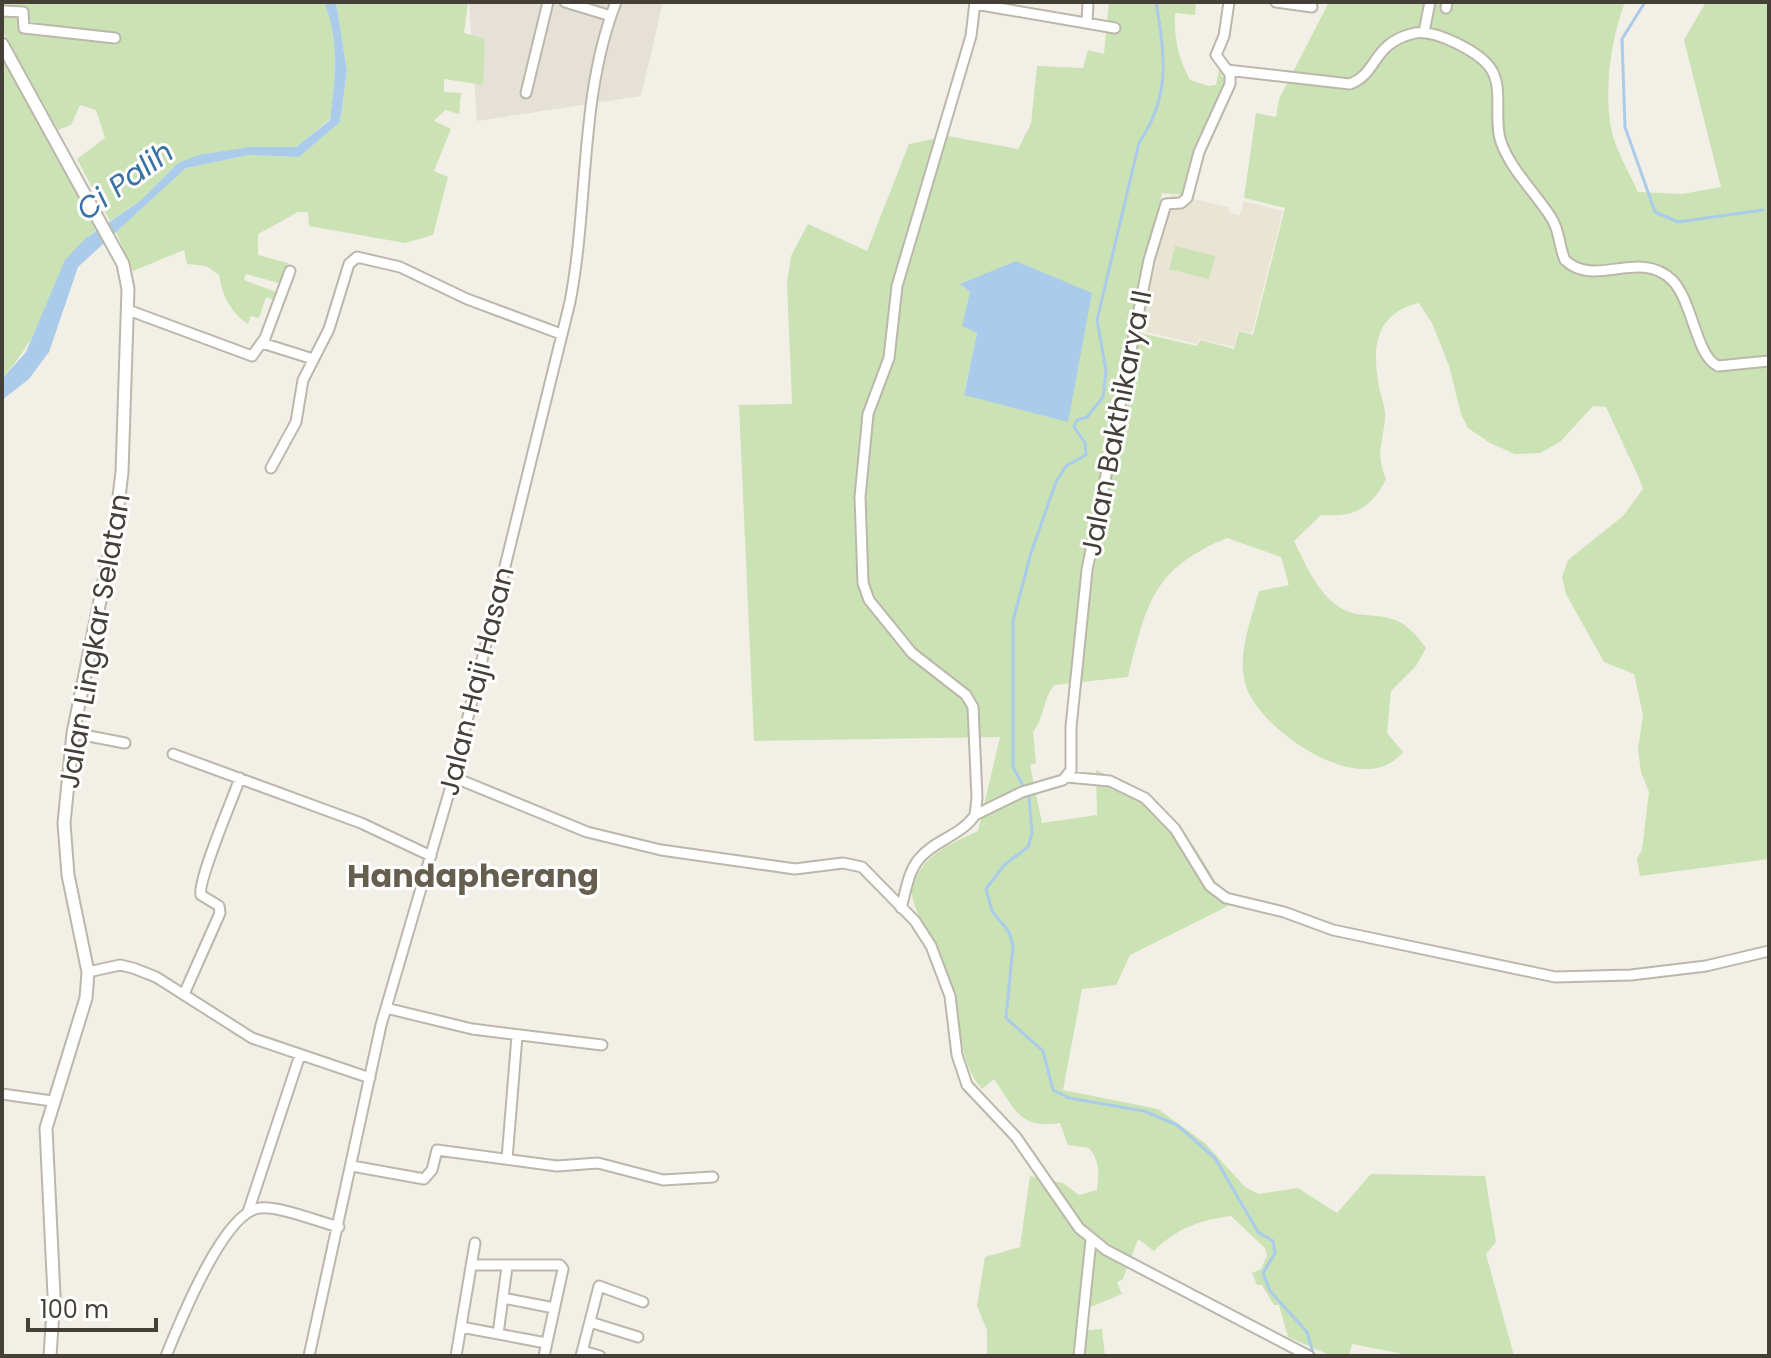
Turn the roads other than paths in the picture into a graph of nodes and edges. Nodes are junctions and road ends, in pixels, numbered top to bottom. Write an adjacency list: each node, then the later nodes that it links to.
1 (548, 2): 18 (street)
2 (565, 2): 11 (street)
3 (616, 2): 11 (street, Jalan Haji Hasan)
4 (1088, 2): 12 (street)
5 (1229, 2): 17 (street, Jalan Bakthikarya II)
6 (1276, 2): 9 (street)
7 (1430, 2): 14 (street)
8 (975, 3): 12 (street); 32 (street)
9 (1312, 7)
10 (2, 11): 15 (street)
11 (611, 16): 21 (street, Jalan Haji Hasan)
12 (1087, 23): 13 (street)
13 (1115, 28)
14 (1424, 32): 17 (street); 24 (street)
15 (115, 38)
16 (2, 44): 20 (street, Jalan Lingkar Selatan)
17 (1227, 70): 30 (street, Jalan Bakthikarya II)
18 (526, 93)
19 (290, 271): 22 (street)
20 (128, 310): 22 (street); 26 (street, Jalan Lingkar Selatan)
21 (561, 334): 23 (street); 29 (street, Jalan Haji Hasan)
22 (262, 343): 23 (street)
23 (313, 359): 25 (street)
24 (1769, 361)
25 (271, 468)
26 (73, 733): 27 (street); 36 (street, Jalan Lingkar Selatan)
27 (125, 743)
28 (173, 754): 31 (street)
29 (453, 777): 33 (street, Jalan Haji Hasan); 34 (street)
30 (1067, 777): 32 (street); 35 (street)
31 (240, 778): 33 (street); 37 (street)
32 (975, 815): 34 (street)
33 (431, 856): 38 (street, Jalan Haji Hasan)
34 (901, 908): 50 (street)
35 (1769, 951)
36 (88, 972): 37 (street); 44 (street, Jalan Lingkar Selatan)
37 (184, 994): 41 (street)
38 (386, 1008): 39 (street); 42 (street, Jalan Haji Hasan)
39 (517, 1036): 40 (street); 45 (street)
40 (602, 1045)
41 (300, 1055): 42 (street); 48 (street)
42 (370, 1078): 46 (street, Jalan Haji Hasan)
43 (2, 1094): 44 (street)
44 (52, 1101): 63 (street, Jalan Lingkar Selatan)
45 (507, 1159): 46 (street); 47 (street)
46 (352, 1166): 49 (street, Jalan Haji Hasan)
47 (713, 1177)
48 (248, 1212): 49 (street); 64 (street)
49 (339, 1227): 65 (street, Jalan Haji Hasan)
50 (1091, 1240): 69 (street); 70 (street)
51 (475, 1243): 52 (street)
52 (472, 1265): 53 (street); 58 (street)
53 (507, 1267): 54 (street); 56 (street)
54 (503, 1298): 56 (street); 59 (street)
55 (643, 1302): 57 (street)
56 (554, 1308): 61 (street)
57 (590, 1322): 60 (street); 62 (street)
58 (461, 1327): 59 (street); 66 (street)
59 (498, 1334): 61 (street)
60 (638, 1337)
61 (546, 1343): 67 (street)
62 (582, 1353): 68 (street)
63 (50, 1356)
64 (166, 1356)
65 (309, 1356)
66 (456, 1356)
67 (544, 1356)
68 (600, 1356)
69 (1079, 1356)
70 (1309, 1356)

